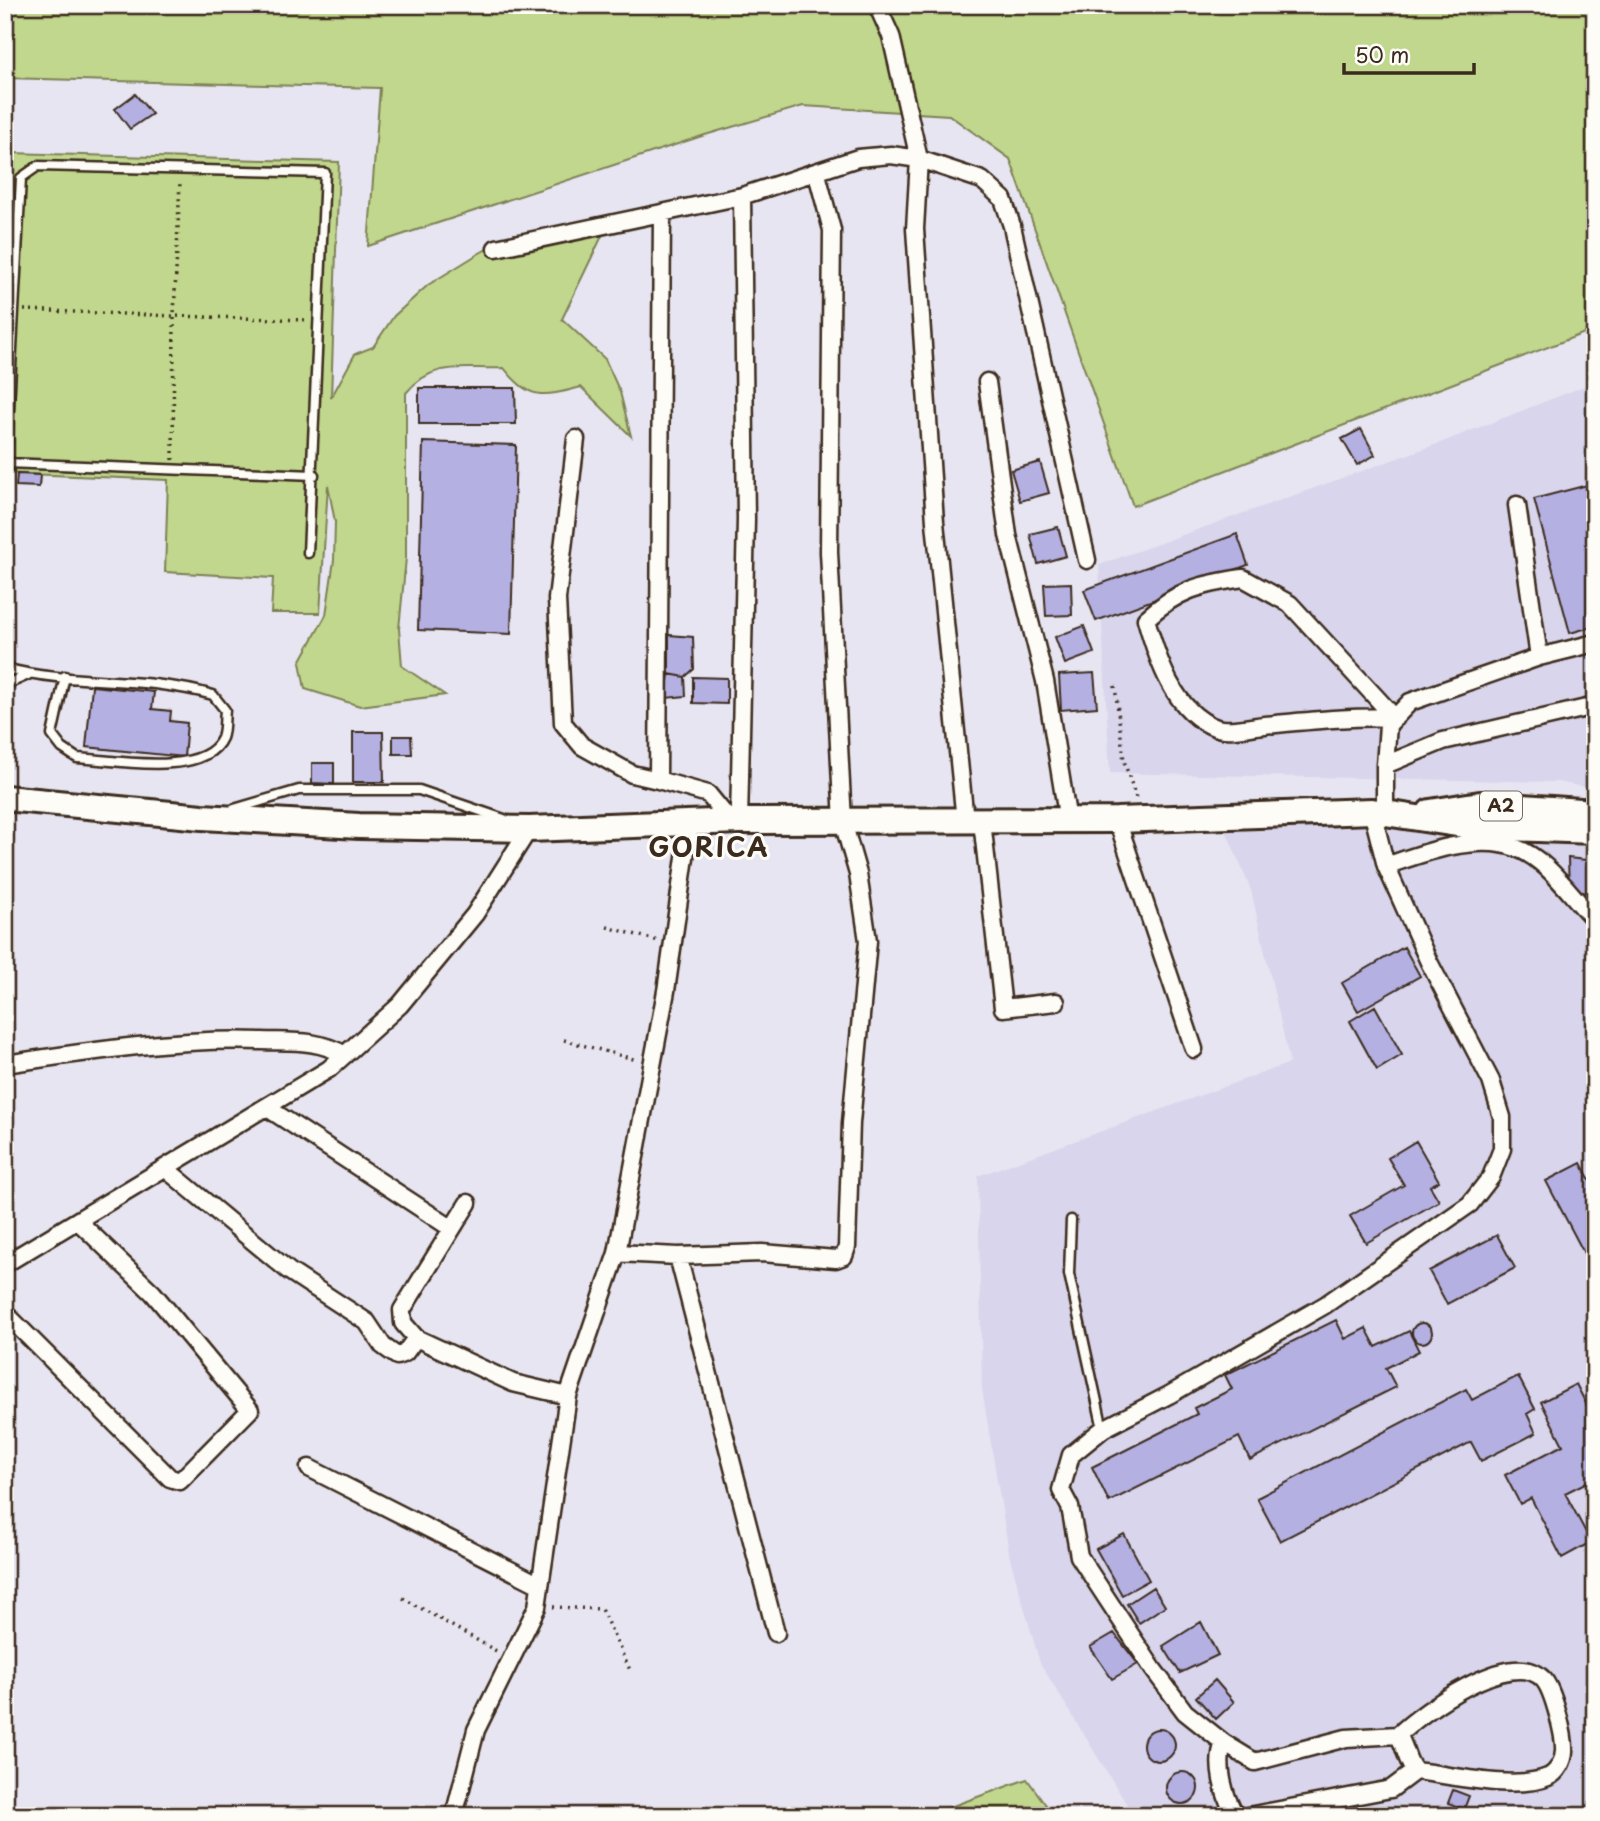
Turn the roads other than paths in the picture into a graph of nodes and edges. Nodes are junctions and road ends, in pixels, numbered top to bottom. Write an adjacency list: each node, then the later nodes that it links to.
1 (877, 5): 2 (street)
2 (919, 159): 3 (street); 13 (street); 30 (street)
3 (817, 174): 4 (street); 33 (street)
4 (742, 196): 5 (street); 29 (street)
5 (662, 214): 6 (street); 23 (street)
6 (496, 248)
7 (987, 382): 31 (street)
8 (576, 439): 23 (street)
9 (6, 464): 10 (lane); 10 (lane)
10 (314, 475): 12 (lane)
11 (1517, 505): 15 (street)
12 (308, 553)
13 (1087, 560)
14 (1595, 643): 15 (street)
15 (1539, 657): 21 (street)
16 (5, 668): 17 (lane)
17 (28, 676): 18 (lane); 19 (lane)
18 (65, 676): 18 (lane)
19 (5, 685)
20 (1595, 706): 22 (street)
21 (1395, 718): 21 (street); 22 (street)
22 (1385, 765): 26 (street)
23 (658, 780): 29 (street)
24 (5, 798): 27 (main road, A2)
25 (1595, 812): 26 (main road, A2)
26 (1388, 813): 28 (main road, A2); 35 (main road, A2); 36 (street)
27 (202, 817): 34 (main road, A2); 34 (lane)
28 (1117, 820): 31 (main road, A2); 39 (street)
29 (734, 821): 32 (main road, A2); 33 (main road, A2)
30 (974, 821): 31 (main road, A2); 33 (main road, A2); 38 (street)
31 (1068, 821)
32 (690, 822): 34 (main road, A2); 48 (street)
33 (843, 822): 49 (street)
34 (530, 829): 40 (street)
35 (1595, 831)
36 (1386, 866): 37 (street); 54 (street)
37 (1595, 920)
38 (1056, 1002)
39 (1194, 1049)
40 (345, 1055): 41 (street); 42 (street)
41 (5, 1064)
42 (266, 1107): 43 (street); 47 (street)
43 (166, 1169): 46 (street); 52 (street)
44 (468, 1203): 47 (street)
45 (1071, 1220): 54 (lane)
46 (78, 1221): 50 (street); 51 (street)
47 (451, 1228): 52 (street)
48 (617, 1253): 49 (street); 53 (street)
49 (678, 1256): 57 (street)
50 (5, 1264)
51 (5, 1313)
52 (416, 1338): 53 (street)
53 (568, 1396): 56 (street)
54 (1103, 1429): 59 (street)
55 (309, 1468): 56 (street)
56 (540, 1585): 61 (street)
57 (776, 1633)
58 (1398, 1735): 59 (street); 60 (street); 60 (street)
59 (1224, 1743): 62 (street)
60 (1415, 1771): 63 (street)
61 (454, 1816)
62 (1236, 1816)
63 (1248, 1816)

